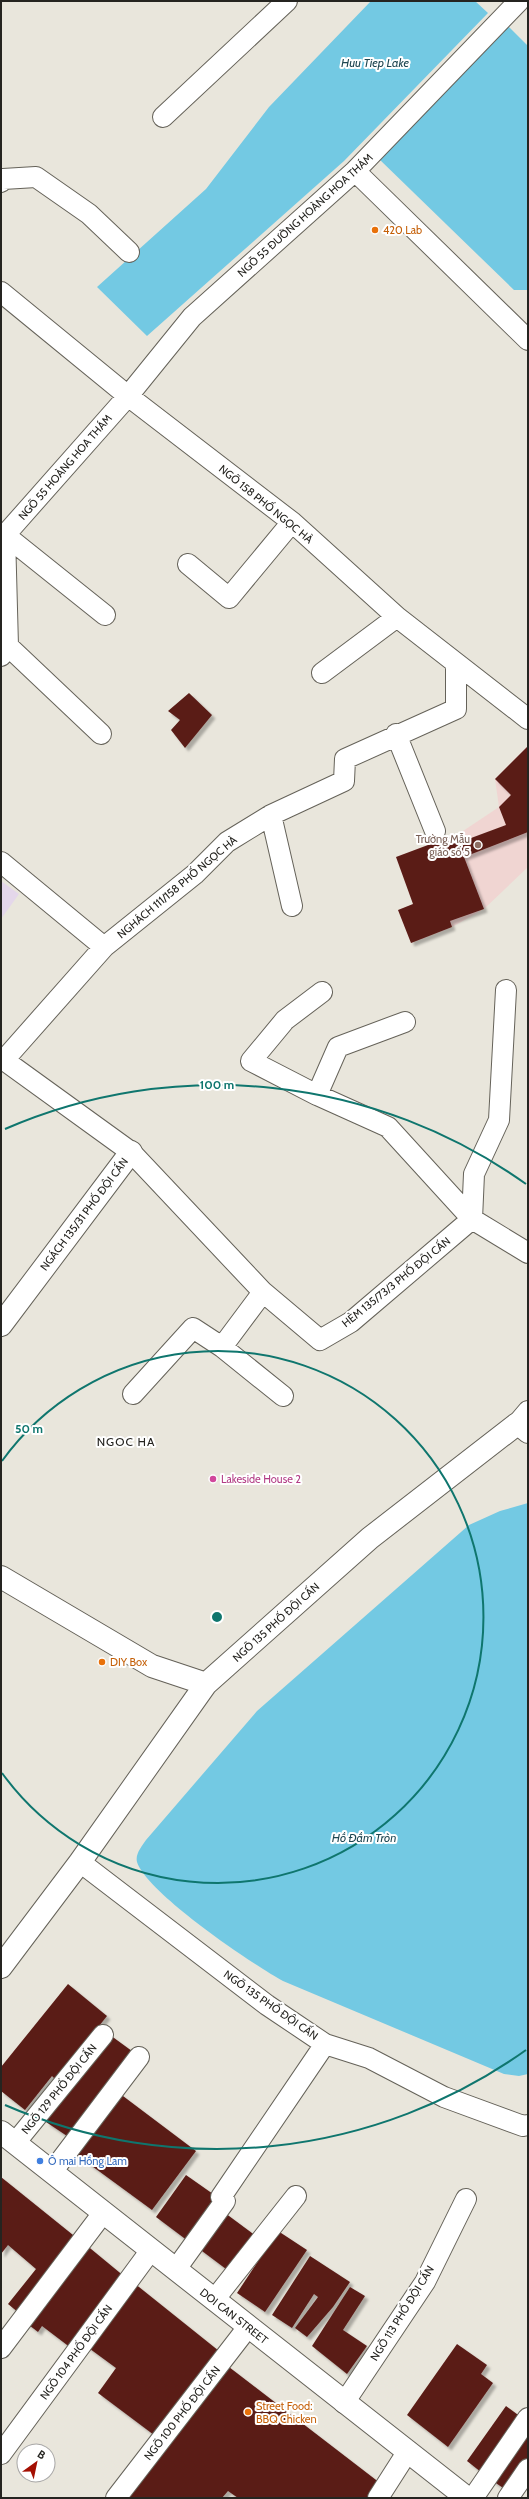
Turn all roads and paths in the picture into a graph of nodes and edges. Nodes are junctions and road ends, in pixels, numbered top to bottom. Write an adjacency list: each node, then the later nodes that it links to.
1 (287, 1): 3 (lane)
2 (522, 5): 4 (lane, NGÕ 55 ĐƯỜNG HOÀNG HOA THÁM)
3 (163, 116)
4 (356, 171): 8 (lane); 9 (lane, NGÕ 55 ĐƯỜNG HOÀNG HOA THÁM)
5 (1, 182): 6 (lane)
6 (128, 252)
7 (1, 292): 9 (lane, NGÕ 158 PHỐ NGỌC HÀ)
8 (528, 340)
9 (128, 396): 10 (lane, NGÕ 158 PHỐ NGỌC HÀ); 11 (lane, NGÕ 55 HOÀNG HOA THÁM)
10 (292, 522): 12 (lane); 14 (lane, NGÕ 158 PHỐ NGỌC HÀ)
11 (3, 535): 13 (lane); 15 (lane)
12 (188, 564)
13 (104, 615)
14 (397, 617): 16 (lane, NGÕ 158 PHỐ NGỌC HÀ); 17 (lane)
15 (5, 651): 19 (lane)
16 (456, 663): 18 (lane, NGÕ 158 PHỐ NGỌC HÀ); 20 (lane, NGHÁCH 111/158 PHỐ NGỌC HÀ)
17 (322, 673)
18 (528, 719)
19 (101, 734)
20 (396, 734): 21 (lane, NGHÁCH 111/158 PHỐ NGỌC HÀ); 22 (lane)
21 (271, 816): 24 (lane); 25 (lane, NGHÁCH 111/158 PHỐ NGỌC HÀ)
22 (435, 831)
23 (1, 862): 25 (lane)
24 (292, 906)
25 (104, 947): 29 (lane, NGHÁCH 111/158 PHỐ NGỌC HÀ)
26 (506, 990): 32 (lane)
27 (322, 992): 30 (lane)
28 (405, 1022): 30 (lane)
29 (3, 1059): 31 (lane, NGÁCH 135/31 PHỐ ĐỘI CẤN)
30 (317, 1095): 32 (lane)
31 (131, 1152): 34 (lane); 35 (street, NGÁCH 135/31 PHỐ ĐỘI CẤN)
32 (472, 1219): 33 (lane); 34 (lane, HẺM 135/73/3 PHỐ ĐỘI CẤN)
33 (528, 1253)
34 (263, 1292): 36 (lane)
35 (1, 1324)
36 (222, 1347): 37 (lane); 38 (lane)
37 (133, 1394)
38 (283, 1396)
39 (524, 1423): 41 (street, NGÕ 135 PHỐ ĐỘI CẤN)
40 (1, 1577): 41 (street)
41 (206, 1684): 42 (street, NGÕ 135 PHỐ ĐỘI CẤN)
42 (80, 1862): 43 (street, NGÕ 135 PHỐ ĐỘI CẤN); 45 (lane, NGÕ 135 PHỐ ĐỘI CẤN)
43 (1, 1967)
44 (103, 2035): 48 (lane, NGÕ 129 PHỐ ĐỘI CẤN)
45 (325, 2044): 47 (lane, NGÕ 135 PHỐ ĐỘI CẤN); 54 (lane)
46 (138, 2057): 49 (lane)
47 (528, 2124)
48 (8, 2137): 49 (street, DOI CAN STREET)
49 (52, 2172): 52 (street, DOI CAN STREET)
50 (296, 2196): 55 (lane)
51 (466, 2199): 58 (lane, NGÕ 113 PHỐ ĐỘI CẤN)
52 (103, 2213): 53 (street, DOI CAN STREET); 57 (lane)
53 (151, 2250): 54 (street, DOI CAN STREET); 61 (lane, NGÕ 104 PHỐ ĐỘI CẤN)
54 (176, 2269): 55 (street, DOI CAN STREET)
55 (214, 2300): 56 (street, DOI CAN STREET)
56 (248, 2327): 58 (street, DOI CAN STREET); 63 (lane, NGÕ 100 PHỐ ĐỘI CẤN)
57 (1, 2348)
58 (344, 2402): 60 (street, DOI CAN STREET)
59 (528, 2418): 66 (lane)
60 (408, 2451): 64 (lane); 65 (street, DOI CAN STREET)
61 (1, 2454)
62 (528, 2469): 67 (lane)
63 (116, 2498)
64 (378, 2498)
65 (467, 2498)
66 (473, 2498)
67 (508, 2498)

